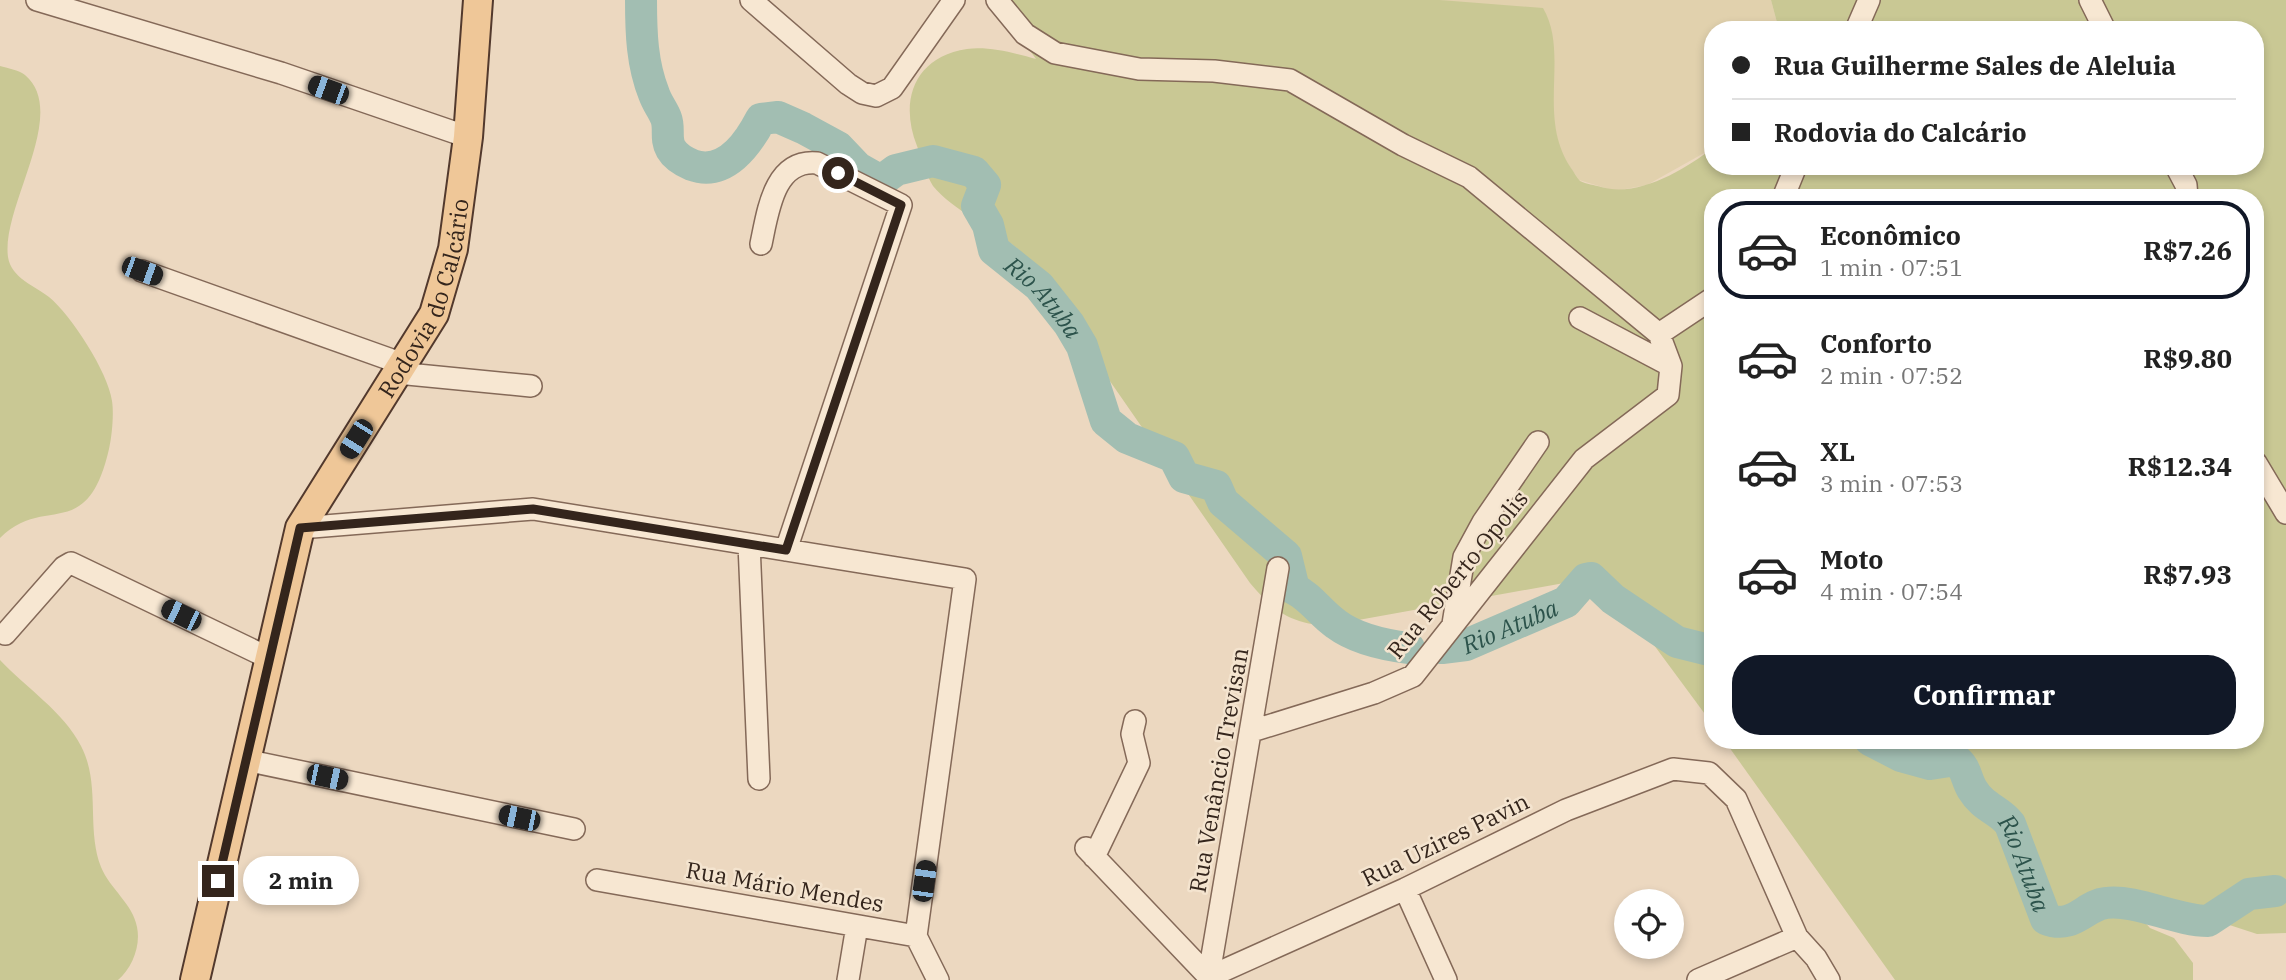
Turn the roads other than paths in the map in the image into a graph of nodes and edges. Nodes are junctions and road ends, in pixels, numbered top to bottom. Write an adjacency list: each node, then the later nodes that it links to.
1 (37, 0): 10 (street)
2 (478, 0): 10 (main road, Rodovia do Calcário)
3 (751, 0): 4 (street)
4 (954, 0)
5 (997, 0): 15 (street)
6 (1869, 0): 8 (street)
7 (2090, 0): 9 (street)
8 (1860, 21)
9 (2100, 21)
10 (468, 138): 17 (main road, Rodovia do Calcário)
11 (761, 244): 24 (street)
12 (142, 271): 17 (street)
13 (1704, 304): 15 (street)
14 (1580, 318): 16 (street)
15 (1659, 334): 16 (street)
16 (1671, 366): 26 (street, Rua Roberto Opolis)
17 (400, 368): 18 (street); 22 (main road, Rodovia do Calcário)
18 (531, 386)
19 (1538, 442): 26 (street)
20 (2264, 476): 21 (street)
21 (2286, 513)
22 (300, 528): 23 (street); 28 (main road, Rodovia do Calcário)
23 (749, 544): 24 (street); 32 (street)
24 (786, 550): 37 (street)
25 (1279, 568): 30 (street, Rua Venâncio Trevisan)
26 (1453, 624): 30 (street, Rua Roberto Opolis)
27 (5, 634): 28 (street)
28 (269, 658): 31 (main road, Rodovia do Calcário)
29 (1135, 721): 39 (street)
30 (1252, 731): 39 (street, Rua Venâncio Trevisan)
31 (245, 760): 33 (street); 40 (main road, Rodovia do Calcário)
32 (759, 779)
33 (574, 829)
34 (597, 880): 36 (street, Rua Mário Mendes)
35 (1405, 890): 38 (street, Rua Uzires Pavin); 39 (street, Rua Uzires Pavin); 43 (street)
36 (857, 926): 37 (street, Rua Mário Mendes); 41 (street)
37 (916, 936): 42 (street)
38 (1797, 937): 44 (street); 45 (street)
39 (1209, 978)
40 (195, 980)
41 (848, 980)
42 (938, 980)
43 (1446, 980)
44 (1698, 980)
45 (1829, 980)

